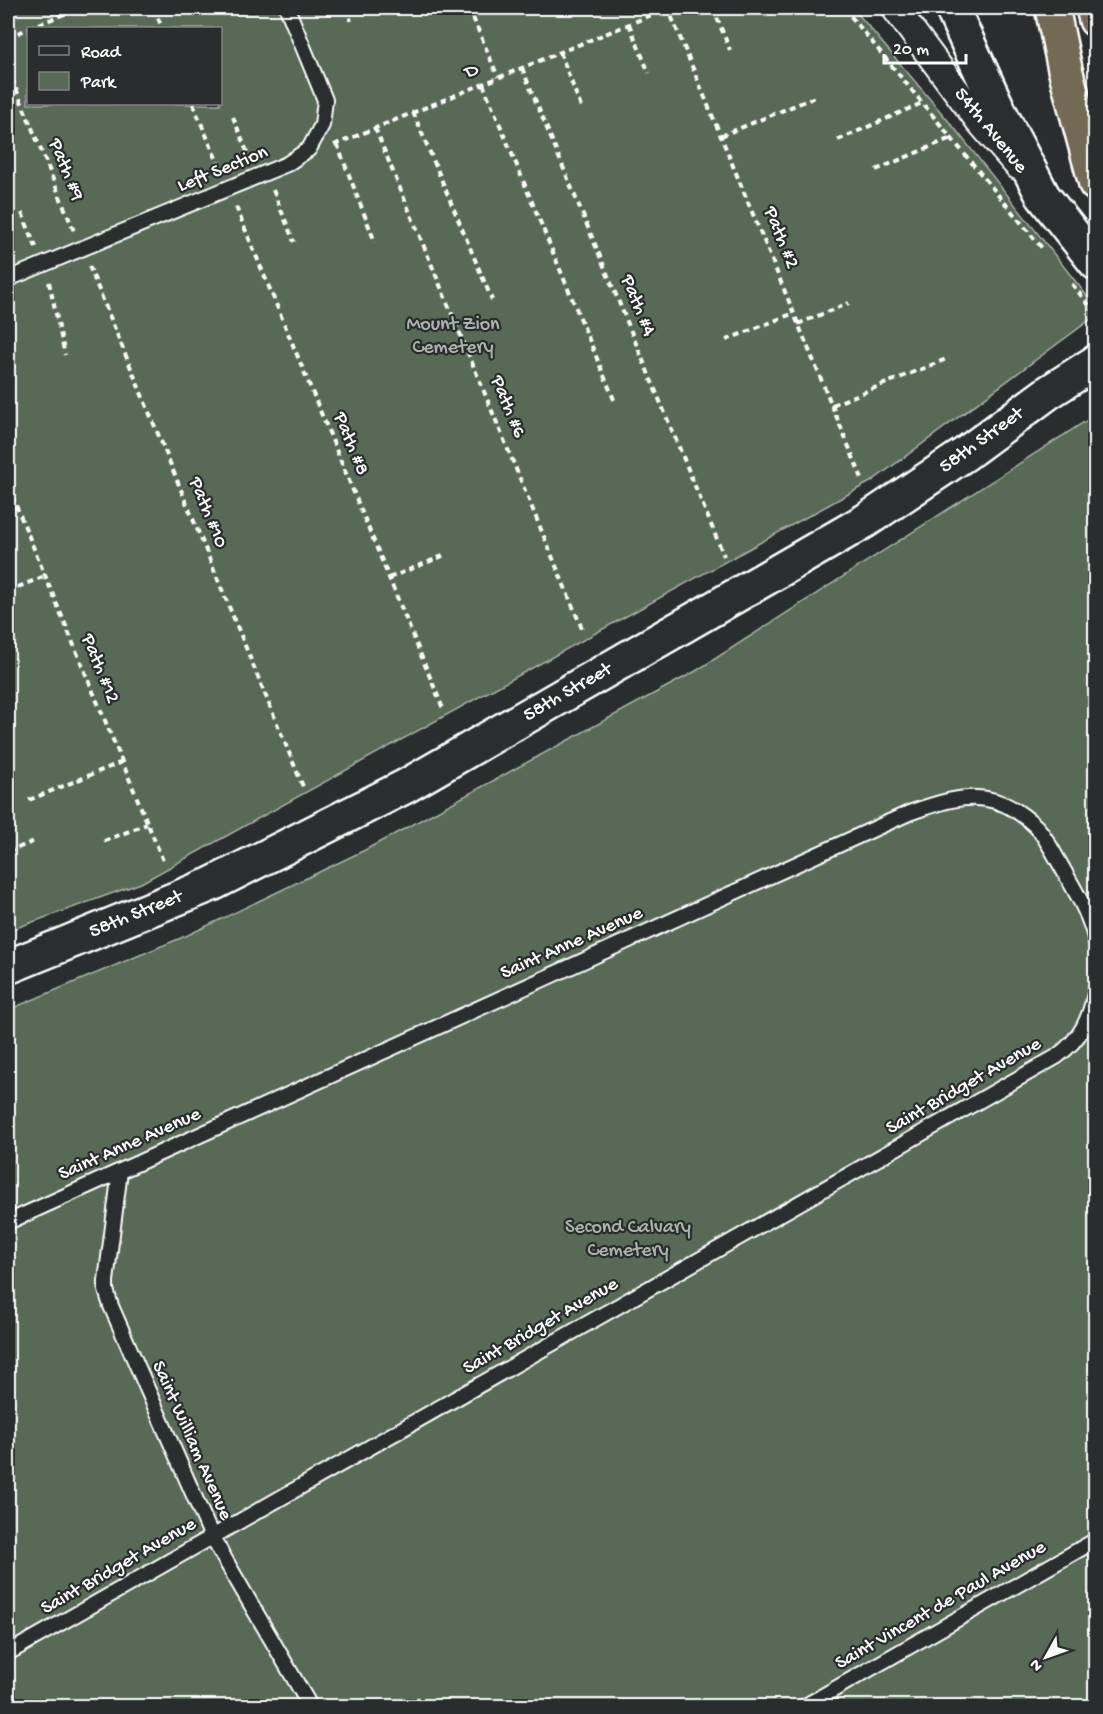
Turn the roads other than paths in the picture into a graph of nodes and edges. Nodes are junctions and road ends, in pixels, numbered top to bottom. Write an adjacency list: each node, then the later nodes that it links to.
1 (287, 8): 12 (lane, Left Section)
2 (895, 8): 10 (street, 54th Avenue)
3 (952, 8): 10 (main road)
4 (1052, 8): 9 (highway)
5 (1069, 8): 8 (highway)
6 (1093, 8): 7 (highway)
7 (1095, 20)
8 (1095, 120)
9 (1095, 184)
10 (1043, 196): 11 (main road)
11 (1083, 273)
12 (8, 279)
13 (1095, 362): 15 (main road, 58th Street)
14 (1095, 942): 17 (lane, Saint Anne Avenue)
15 (8, 967)
16 (1095, 990): 19 (lane, Saint Bridget Avenue)
17 (120, 1171): 18 (lane, Saint Anne Avenue); 19 (lane, Saint William Avenue)
18 (8, 1222)
19 (212, 1537): 21 (lane, Saint Bridget Avenue); 22 (lane, Saint William Avenue)
20 (1095, 1540): 23 (lane, Saint Vincent de Paul Avenue)
21 (8, 1653)
22 (310, 1707)
23 (805, 1707)

